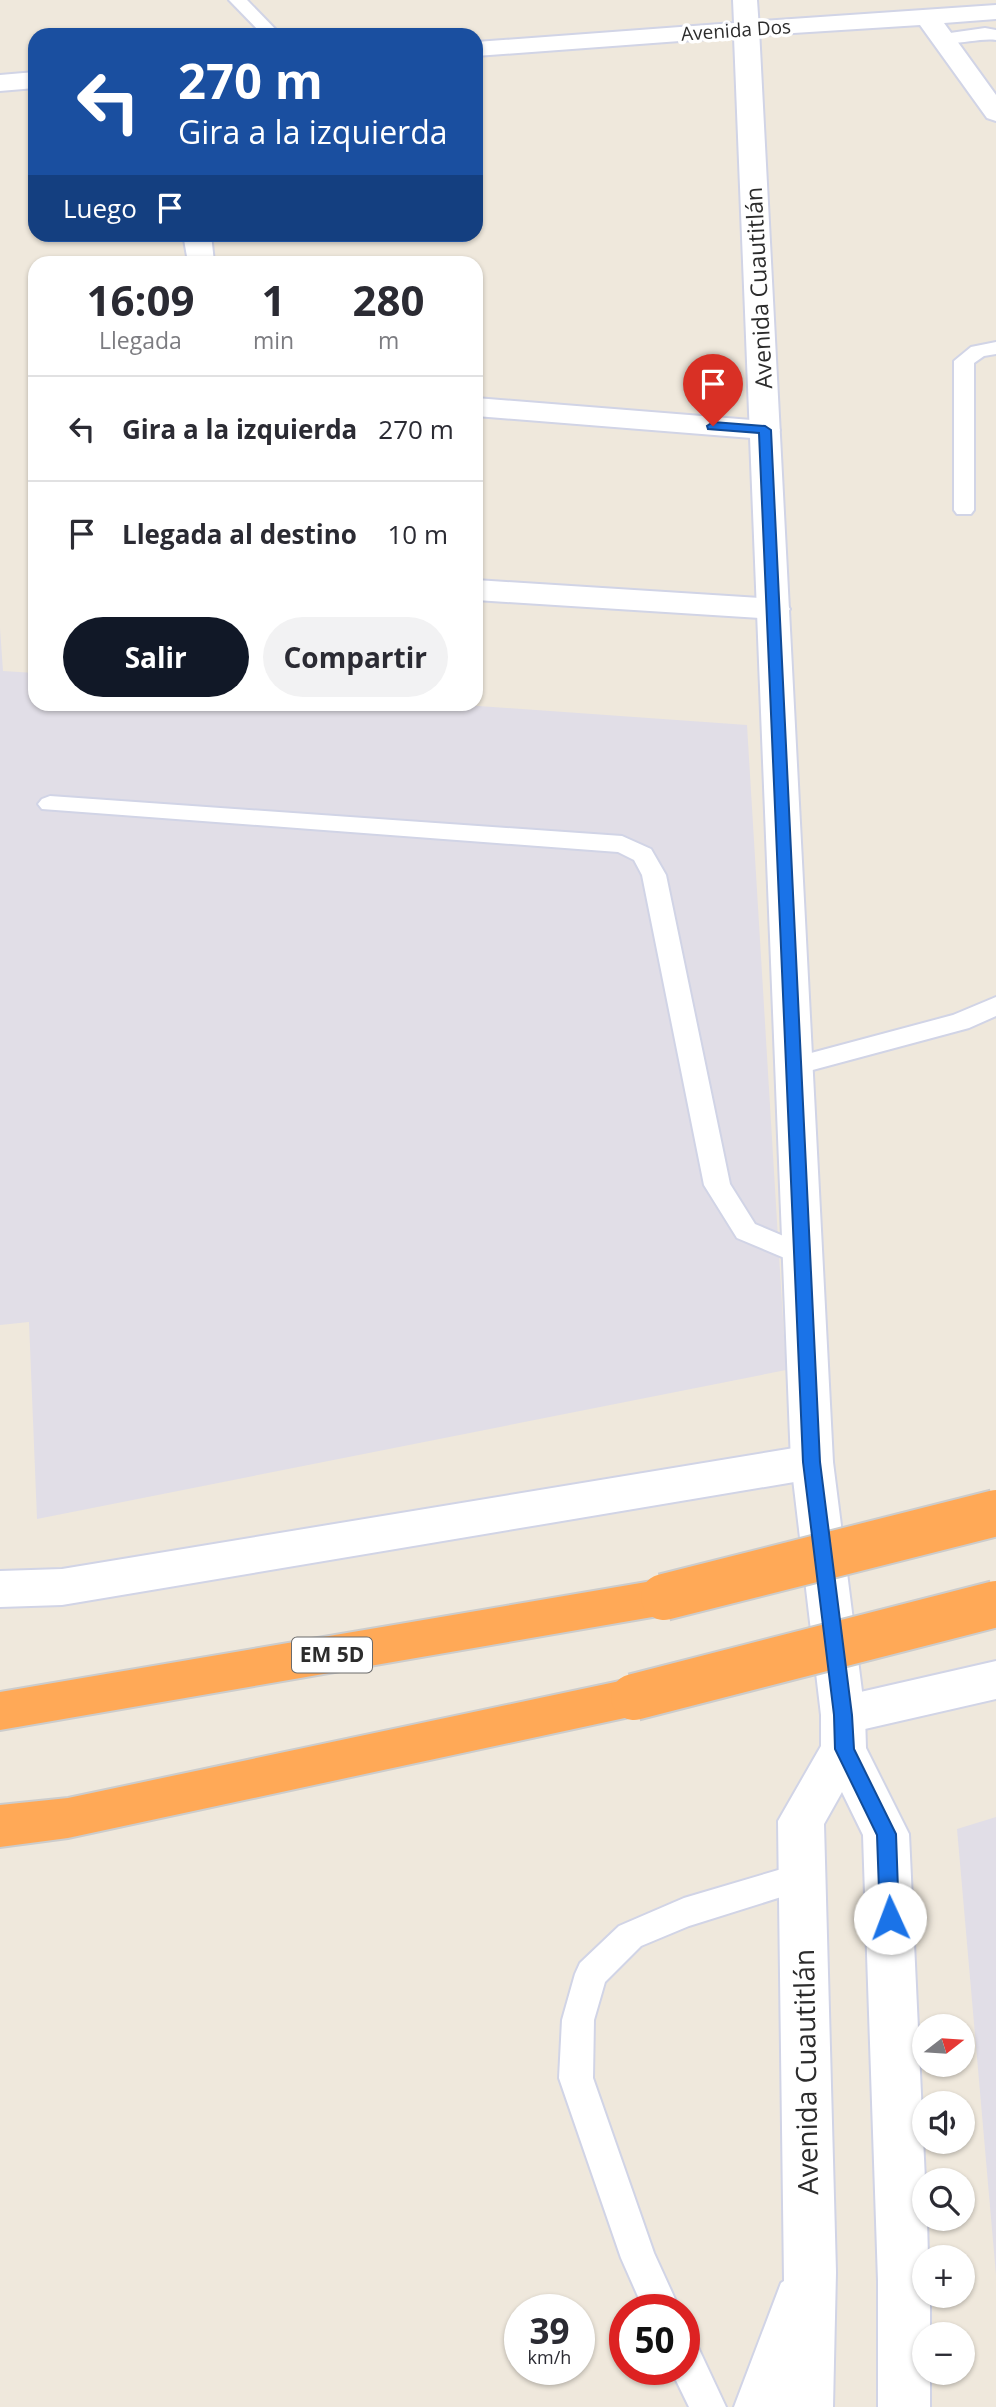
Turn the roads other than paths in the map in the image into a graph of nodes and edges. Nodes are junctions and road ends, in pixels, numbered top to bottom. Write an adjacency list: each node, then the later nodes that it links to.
1 (237, 0): 5 (lane)
2 (996, 12): 4 (main road, Avenida Dos)
3 (746, 15): 4 (main road, Avenida Dos); 8 (main road, Avenida Dos); 14 (main road, Avenida Cuautitlán)
4 (927, 17): 7 (main road)
5 (266, 28)
6 (996, 35): 7 (lane)
7 (943, 40): 11 (main road)
8 (483, 48)
9 (28, 81): 10 (main road)
10 (0, 83)
11 (996, 113)
12 (996, 348): 15 (lane)
13 (483, 408): 14 (main road)
14 (765, 430): 17 (main road, Avenida Cuautitlán)
15 (964, 510)
16 (483, 590): 17 (main road)
17 (774, 609): 20 (main road, Avenida Cuautitlán)
18 (50, 804): 21 (lane)
19 (996, 1006): 20 (lane)
20 (794, 1066): 21 (main road, Avenida Cuautitlán)
21 (803, 1255): 22 (main road, Avenida Cuautitlán)
22 (812, 1462): 24 (main road); 28 (main road, Avenida Cuautitlán)
23 (996, 1513): 27 (highway, EM 5D, bridge)
24 (0, 1589)
25 (996, 1604): 29 (highway, bridge)
26 (996, 1680): 28 (main road)
27 (0, 1711)
28 (844, 1732): 30 (main road, Avenida Cuautitlán); 32 (main road, Avenida Cuautitlán)
29 (0, 1826)
30 (802, 1877): 31 (main road, Avenida Cuautitlán); 33 (lane)
31 (810, 2272): 36 (main road); 37 (main road, Avenida Cuautitlán)
32 (904, 2281): 38 (main road, Avenida Cuautitlán); 39 (main road)
33 (655, 2294)
34 (697, 2385): 35 (lane)
35 (708, 2407)
36 (760, 2407)
37 (807, 2407)
38 (904, 2407)
39 (930, 2407)

